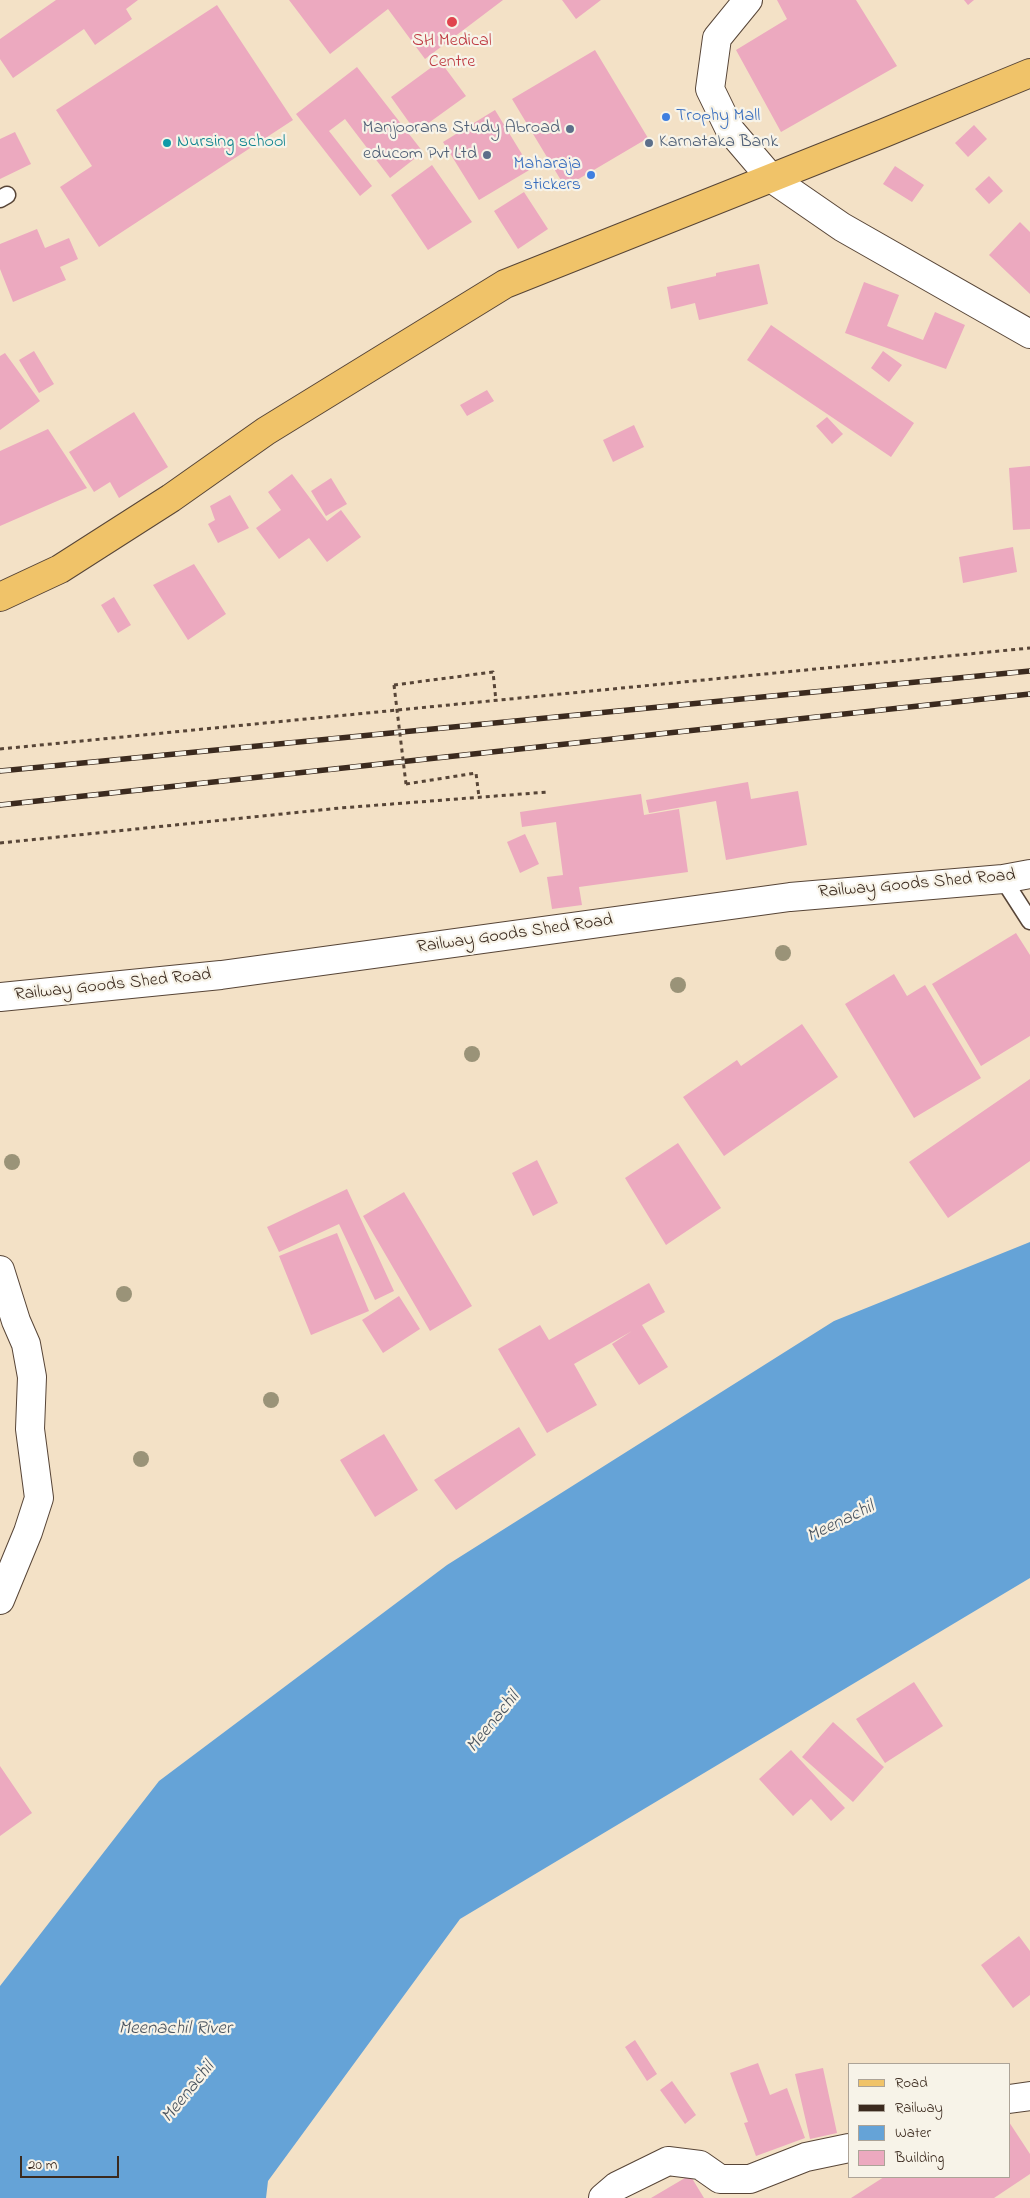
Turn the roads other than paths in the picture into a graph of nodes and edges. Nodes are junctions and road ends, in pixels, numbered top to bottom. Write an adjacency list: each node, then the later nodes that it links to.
1 (748, 0): 3 (street)
2 (1030, 73): 3 (main road)
3 (771, 178): 4 (street); 5 (main road)
4 (1030, 334)
5 (0, 597)
6 (1030, 874): 7 (street, Railway Goods Shed Road)
7 (1003, 879): 8 (lane); 9 (street, Railway Goods Shed Road)
8 (1030, 921)
9 (0, 997)
10 (0, 1270): 11 (street)
11 (0, 1600)
12 (1030, 2096): 13 (street)
13 (1010, 2099)
14 (848, 2148): 15 (street)
15 (603, 2198)

